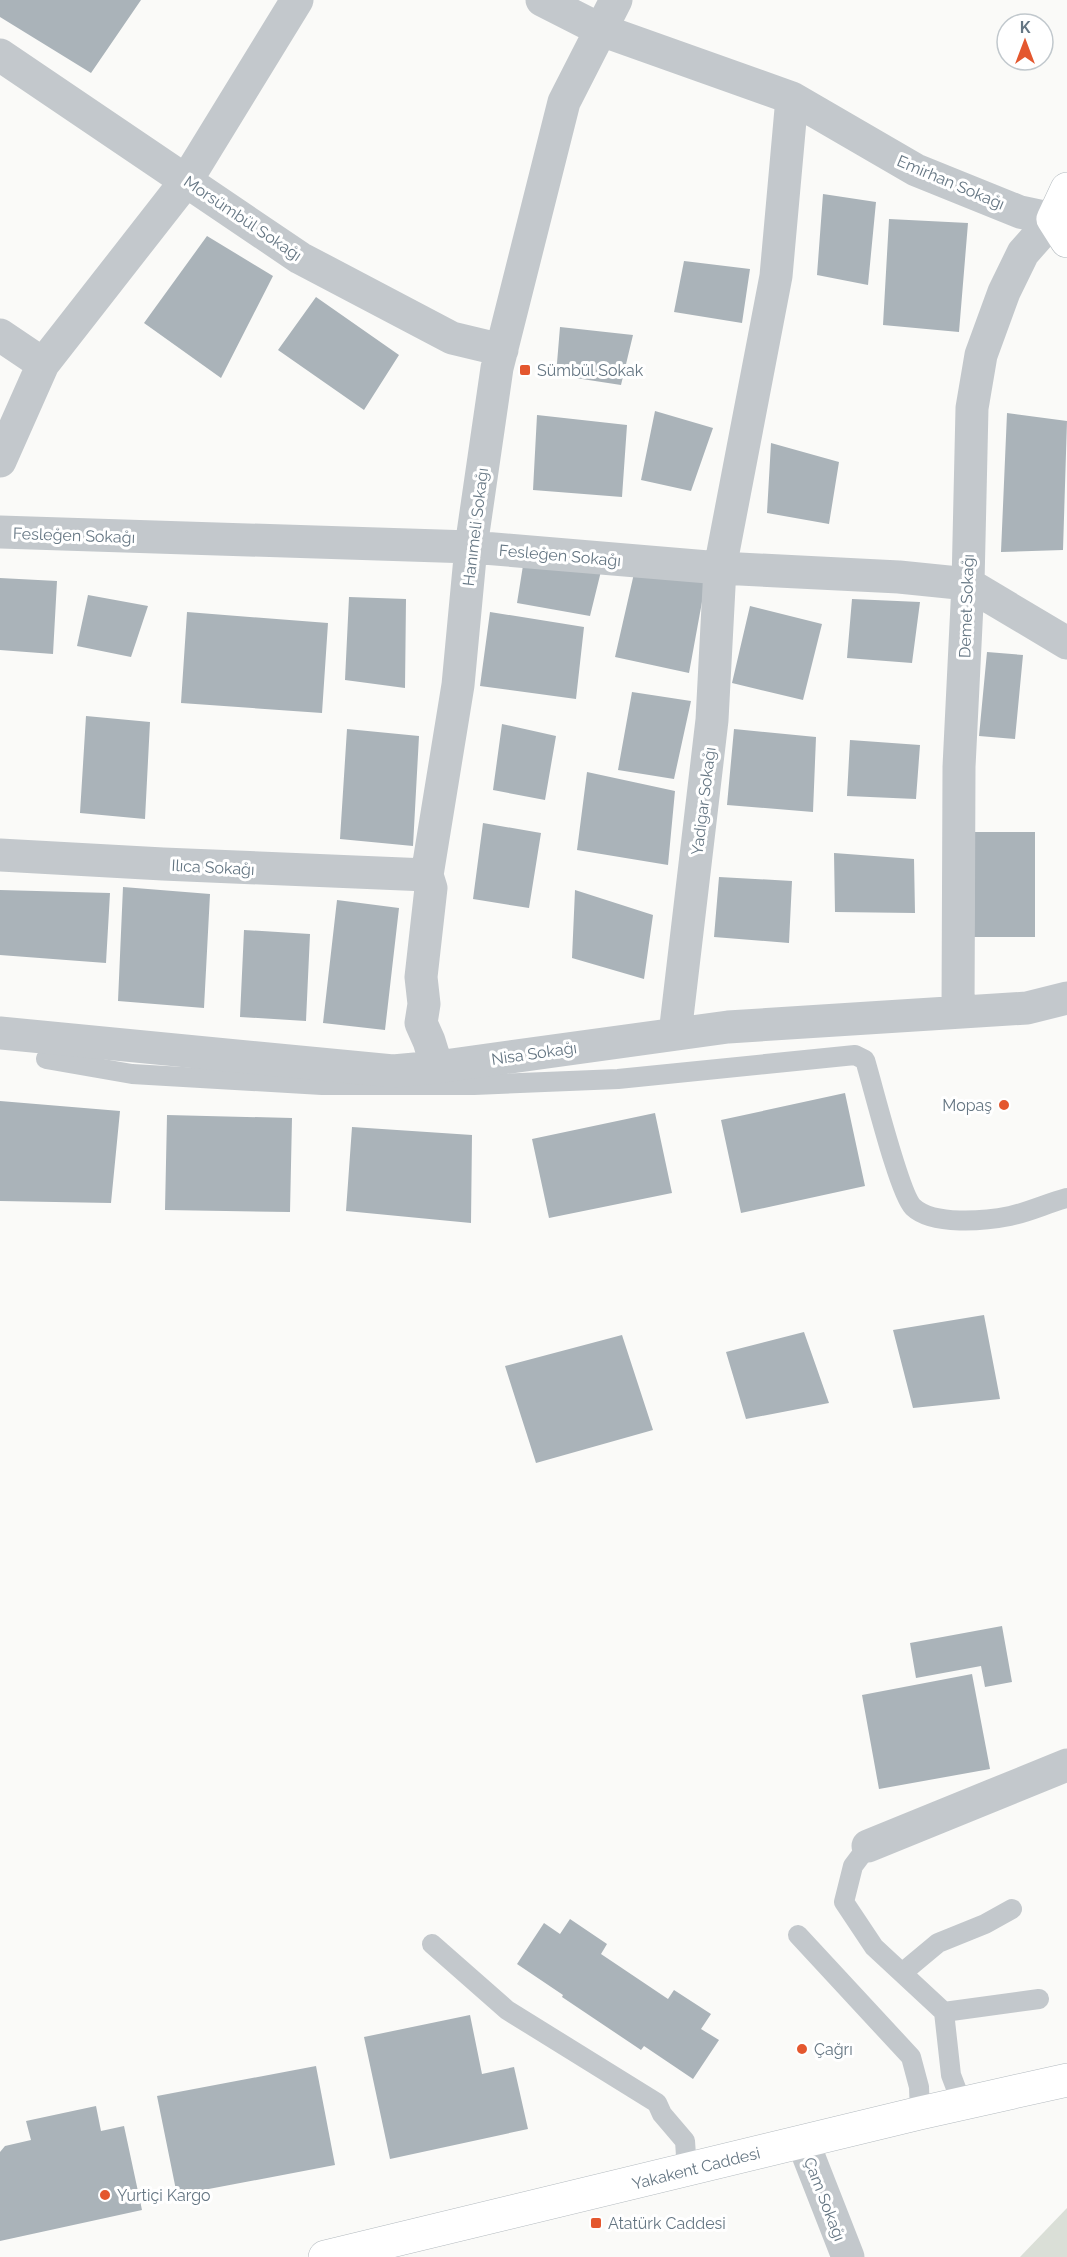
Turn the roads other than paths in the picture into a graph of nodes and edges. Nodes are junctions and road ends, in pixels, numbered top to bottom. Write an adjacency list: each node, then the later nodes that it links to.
1 (297, 0): 7 (street)
2 (542, 0): 4 (street, Emirhan Sokağı)
3 (616, 0): 4 (street, Hanımeli Sokağı)
4 (601, 30): 6 (street, Emirhan Sokağı); 11 (street, Hanımeli Sokağı)
5 (0, 55): 7 (street, Morsümbül Sokağı)
6 (792, 98): 9 (street, Emirhan Sokağı); 16 (street, Yadigar Sokağı)
7 (186, 181): 11 (street, Morsümbül Sokağı); 12 (street)
8 (1067, 189): 9 (street)
9 (1060, 230): 17 (street, Demet Sokağı)
10 (0, 335): 12 (street)
11 (501, 350): 15 (street, Hanımeli Sokağı)
12 (43, 364): 13 (street)
13 (0, 461)
14 (0, 532): 15 (street, Fesleğen Sokağı)
15 (471, 547): 16 (street, Fesleğen Sokağı); 20 (street, Hanımeli Sokağı)
16 (720, 568): 17 (street, Fesleğen Sokağı); 24 (street, Yadigar Sokağı)
17 (968, 584): 18 (street, Fesleğen Sokağı); 22 (street, Demet Sokağı)
18 (1067, 643)
19 (0, 855): 20 (street, Ilıca Sokağı)
20 (427, 875): 26 (street, Hanımeli Sokağı)
21 (1067, 998): 22 (street, Nisa Sokağı)
22 (958, 1012): 24 (street, Nisa Sokağı)
23 (0, 1033): 26 (street, Nisa Sokağı)
24 (675, 1034): 26 (street, Nisa Sokağı)
25 (46, 1059): 27 (lane)
26 (437, 1067)
27 (1067, 1198)
28 (1067, 1765): 29 (street)
29 (868, 1846): 33 (lane)
30 (1012, 1909): 33 (lane)
31 (798, 1935): 38 (lane)
32 (432, 1944): 40 (lane)
33 (902, 1972): 35 (lane)
34 (1039, 1999): 35 (lane)
35 (944, 2012): 37 (lane)
36 (1067, 2080): 37 (street, Yakakent Caddesi)
37 (962, 2104): 38 (street, Yakakent Caddesi)
38 (920, 2113): 39 (street, Yakakent Caddesi)
39 (803, 2142): 40 (street, Yakakent Caddesi); 42 (street, Çam Sokağı)
40 (687, 2170): 41 (street, Yakakent Caddesi)
41 (325, 2257)
42 (848, 2257)

